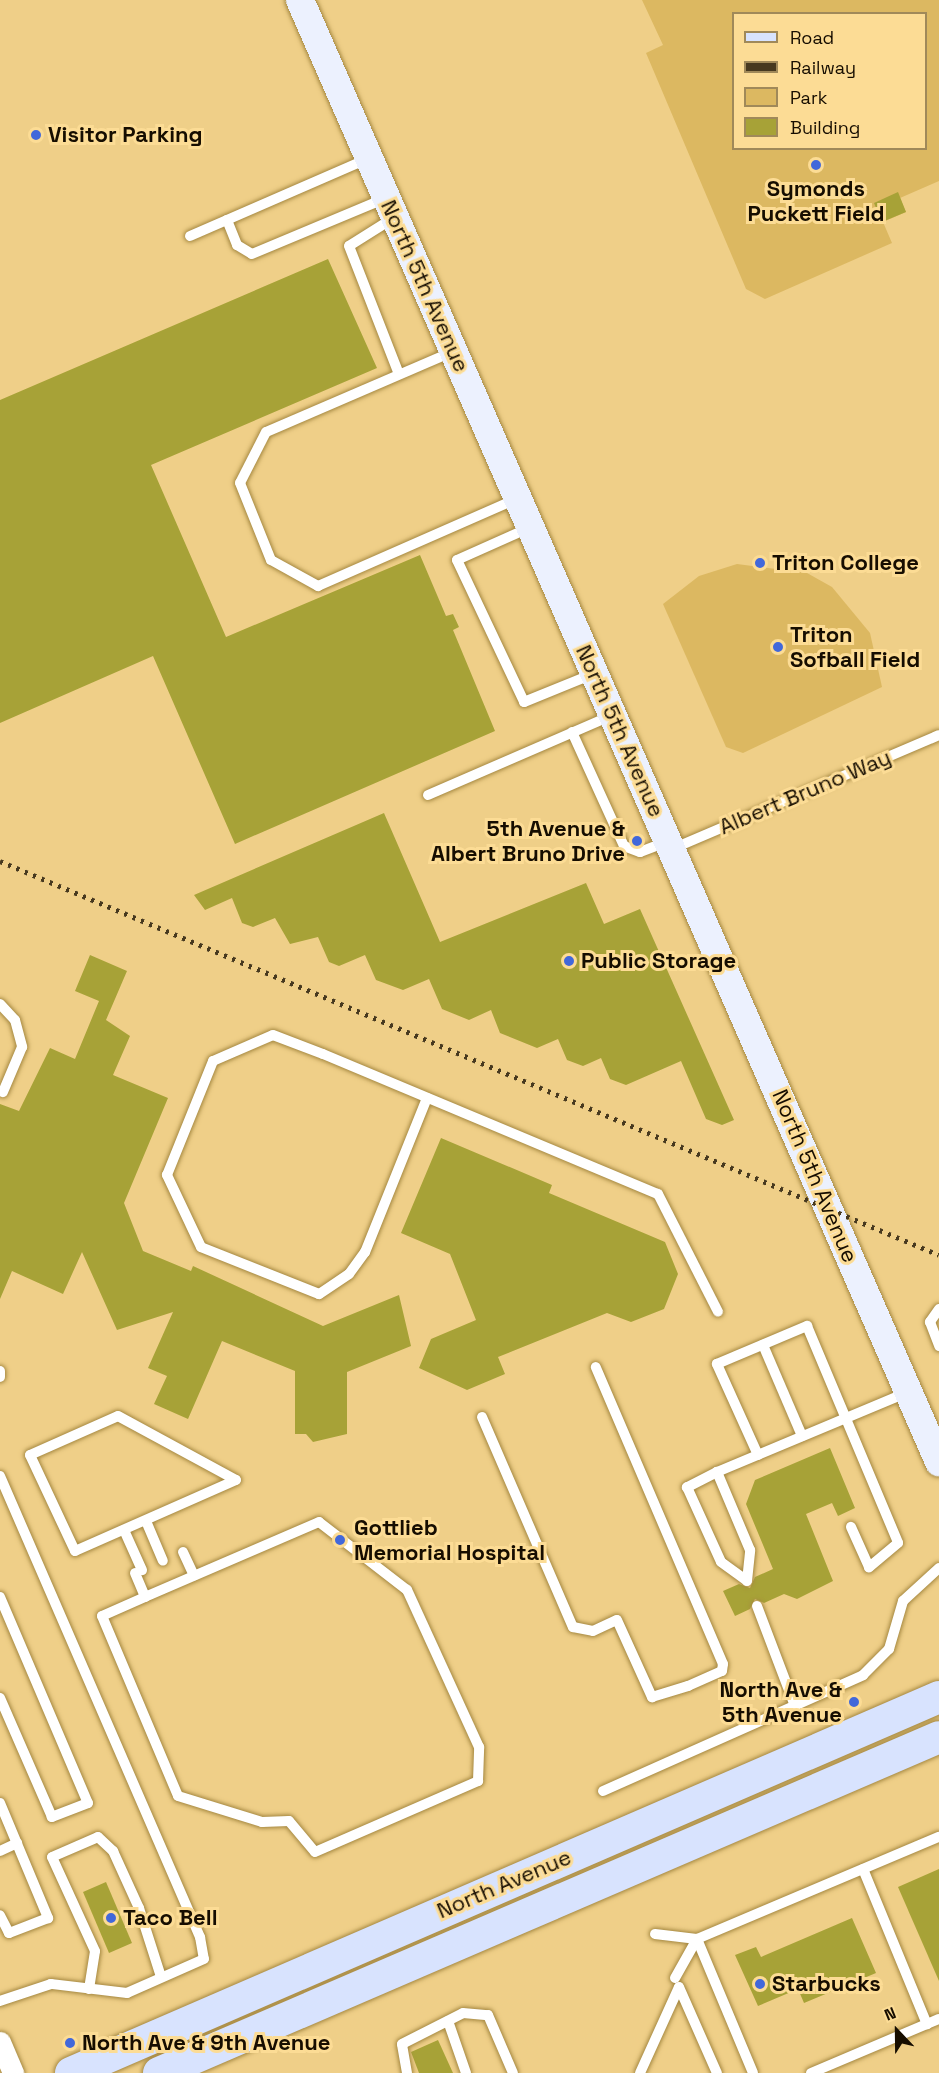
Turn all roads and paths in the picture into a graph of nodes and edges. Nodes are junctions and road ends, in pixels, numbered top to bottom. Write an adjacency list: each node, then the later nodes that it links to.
1 (300, 0): 2 (street, North 5th Avenue)
2 (369, 158): 3 (street, North 5th Avenue); 4 (lane)
3 (391, 208): 4 (lane); 6 (street, North 5th Avenue); 7 (lane)
4 (226, 220): 5 (lane)
5 (190, 236)
6 (454, 351): 7 (lane); 8 (street, North 5th Avenue)
7 (399, 374): 8 (lane)
8 (518, 498): 9 (street, North 5th Avenue)
9 (531, 527): 10 (street, North 5th Avenue); 10 (lane)
10 (595, 674): 11 (street, North 5th Avenue)
11 (613, 715): 12 (lane); 15 (street, North 5th Avenue)
12 (572, 732): 14 (lane); 15 (lane, Albert Bruno Way)
13 (939, 735): 15 (lane, Albert Bruno Way)
14 (428, 795)
15 (670, 845): 26 (street, North 5th Avenue)
16 (0, 1004): 17 (lane)
17 (3, 1092)
18 (427, 1098): 18 (lane); 20 (lane)
19 (939, 1309): 22 (lane)
20 (718, 1312)
21 (763, 1345): 28 (lane); 29 (lane); 31 (lane)
22 (939, 1346)
23 (596, 1367): 27 (lane)
24 (0, 1371): 25 (lane)
25 (0, 1377)
26 (909, 1392): 28 (lane); 30 (street, North 5th Avenue)
27 (482, 1418)
28 (847, 1418): 29 (lane); 35 (lane)
29 (802, 1436): 31 (lane)
30 (937, 1453)
31 (758, 1455): 32 (lane)
32 (717, 1472): 32 (lane)
33 (0, 1476): 57 (lane)
34 (146, 1521): 36 (lane); 36 (lane); 38 (lane)
35 (851, 1527)
36 (124, 1530): 42 (lane)
37 (183, 1552): 40 (lane)
38 (164, 1561)
39 (939, 1568): 46 (lane)
40 (194, 1576): 42 (lane); 42 (lane)
41 (0, 1597): 45 (lane)
42 (145, 1597)
43 (757, 1606): 46 (lane)
44 (939, 1697): 66 (main road, North Avenue)
45 (0, 1698)
46 (795, 1706): 48 (lane)
47 (938, 1738): 67 (main road, North Avenue)
48 (603, 1791)
49 (0, 1803): 51 (lane)
50 (939, 1837): 53 (lane)
51 (17, 1843): 52 (lane); 54 (lane)
52 (0, 1851)
53 (863, 1869): 56 (lane); 63 (lane)
54 (0, 1915)
55 (655, 1934): 56 (lane)
56 (697, 1939): 58 (lane); 73 (lane)
57 (161, 1977): 59 (lane); 59 (lane)
58 (675, 1978)
59 (89, 1989): 60 (lane)
60 (0, 2001)
61 (939, 2019): 63 (lane)
62 (448, 2021): 68 (lane); 69 (lane); 70 (lane)
63 (927, 2024): 74 (lane)
64 (0, 2042): 65 (street)
65 (14, 2073)
66 (71, 2073)
67 (159, 2073)
68 (407, 2073)
69 (466, 2073)
70 (513, 2073)
71 (640, 2073): 72 (lane)
72 (717, 2073)
73 (753, 2073)
74 (811, 2073)

